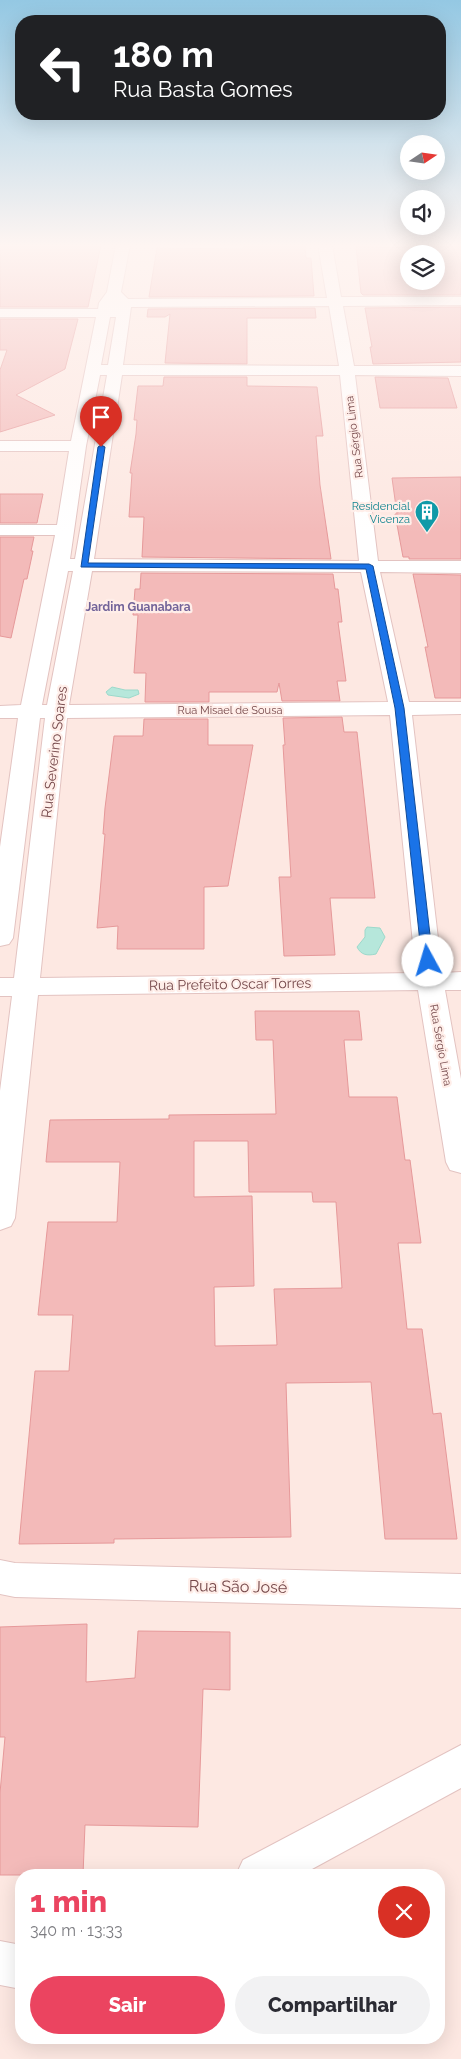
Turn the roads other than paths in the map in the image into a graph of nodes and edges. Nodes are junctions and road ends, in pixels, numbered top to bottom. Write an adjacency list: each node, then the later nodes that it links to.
1 (108, 341): 3 (street, Rua Severino Soares)
2 (341, 341): 4 (street, Rua Sérgio Lima)
3 (104, 370): 4 (street); 7 (street, Rua Severino Soares); 11 (street, Rua Severino Soares)
4 (346, 371): 5 (street); 12 (street, Rua Sérgio Lima)
5 (461, 372)
6 (0, 446): 7 (street)
7 (78, 446): 9 (street, Rua Severino Soares)
8 (0, 530): 9 (street)
9 (66, 530): 10 (street, Rua Severino Soares)
10 (60, 565): 11 (street); 18 (street, Rua Severino Soares)
11 (84, 565): 12 (street); 16 (street, Rua Severino Soares)
12 (369, 566): 13 (street); 14 (street, Rua Sérgio Lima)
13 (461, 567)
14 (400, 708): 15 (street, Rua Misael de Sousa); 16 (street, Rua Misael de Sousa); 21 (street, Rua Sérgio Lima)
15 (461, 708)
16 (57, 711): 18 (street, Rua Misael de Sousa); 19 (street, Rua Severino Soares)
17 (0, 712): 18 (street, Rua Misael de Sousa)
18 (30, 712): 20 (street, Rua Severino Soares)
19 (35, 916): 20 (street); 24 (street, Rua Severino Soares)
20 (1, 924)
21 (430, 981): 22 (street, Rua Prefeito Oscar Torres); 24 (street, Rua Prefeito Oscar Torres); 25 (street, Rua Sérgio Lima)
22 (461, 981)
23 (0, 987): 24 (street, Rua Prefeito Oscar Torres)
24 (27, 987): 26 (street, Rua Severino Soares)
25 (461, 1162)
26 (0, 1218)
27 (5, 1580): 28 (street, Rua São José)
28 (461, 1592)
29 (461, 1766): 30 (street)
30 (269, 1869)
31 (0, 1963): 32 (street)
32 (15, 1966)

